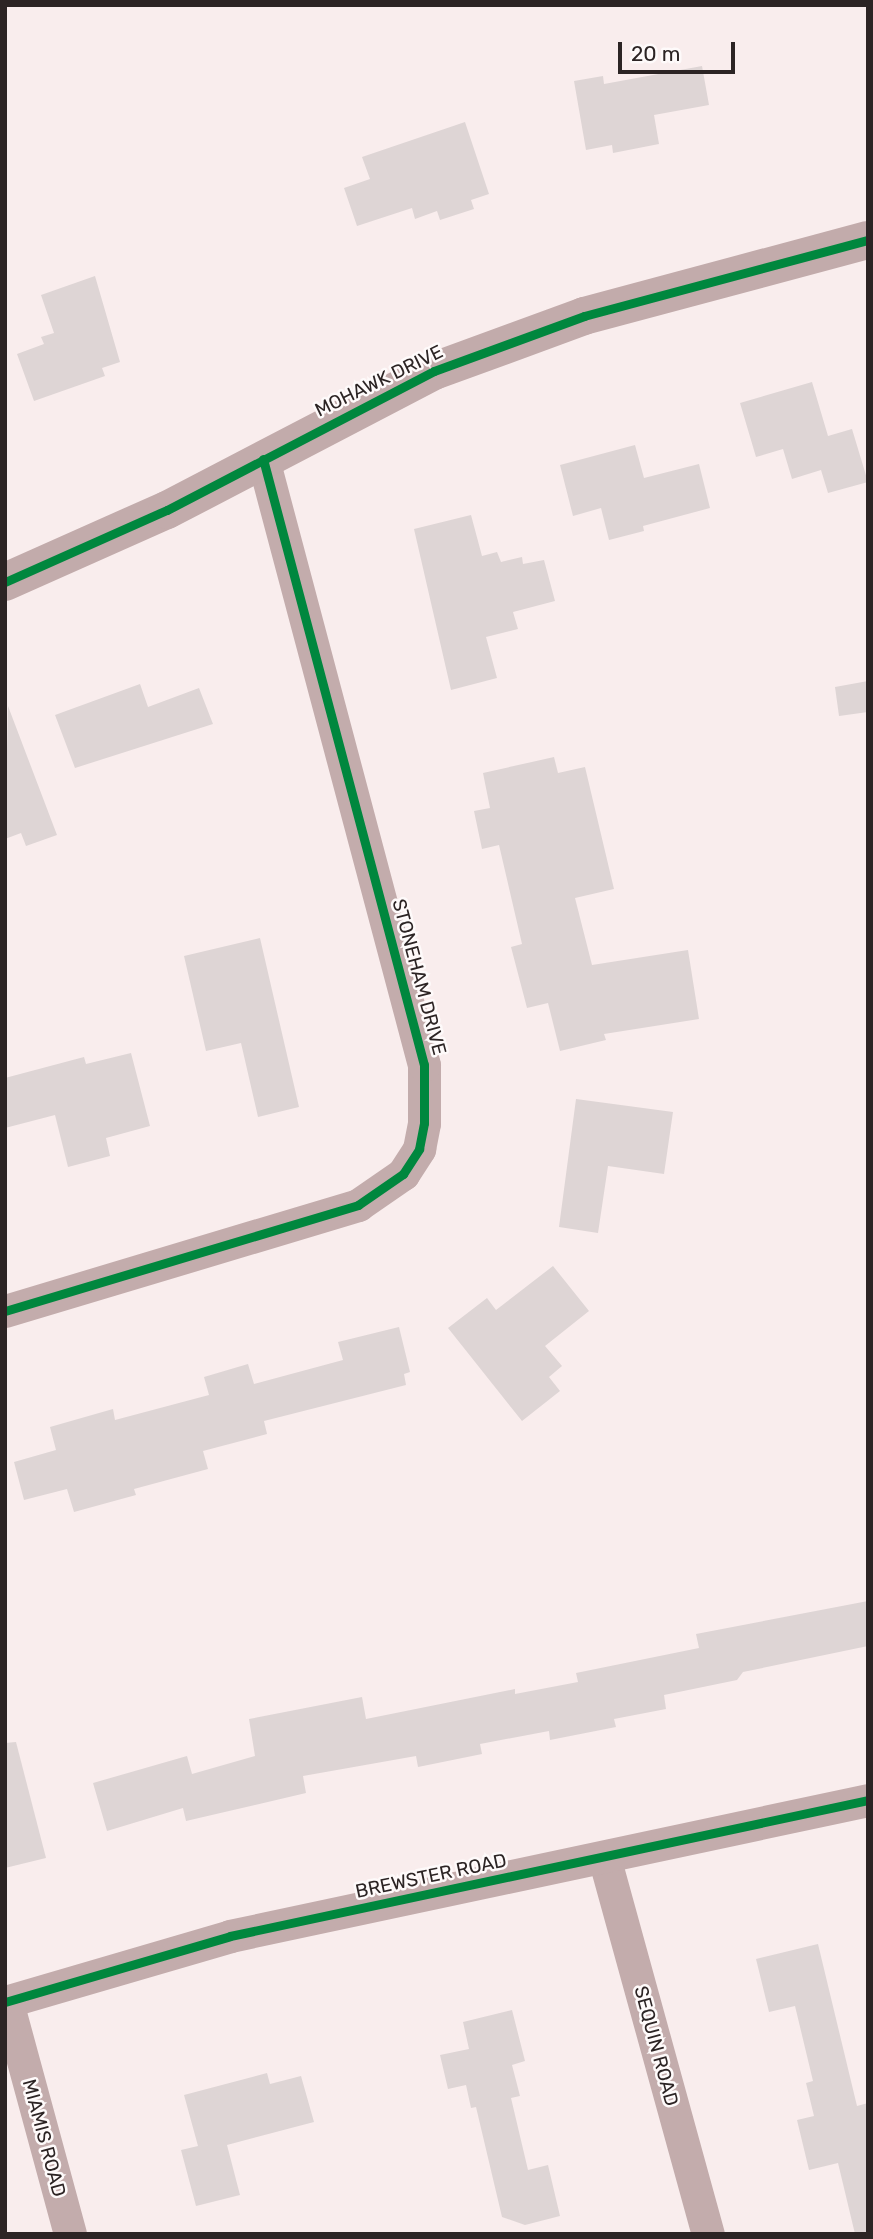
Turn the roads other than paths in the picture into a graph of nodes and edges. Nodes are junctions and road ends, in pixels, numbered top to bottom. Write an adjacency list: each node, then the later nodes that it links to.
1 (868, 240): 2 (street, MOHAWK DRIVE)
2 (263, 459): 3 (street, MOHAWK DRIVE); 4 (street, STONEHAM DRIVE)
3 (5, 582)
4 (5, 1311)
5 (868, 1800): 6 (street, BREWSTER ROAD)
6 (604, 1857): 7 (street, BREWSTER ROAD); 9 (street, SEQUIN ROAD)
7 (6, 2002): 8 (street, MIAMIS ROAD)
8 (70, 2234)
9 (708, 2234)

